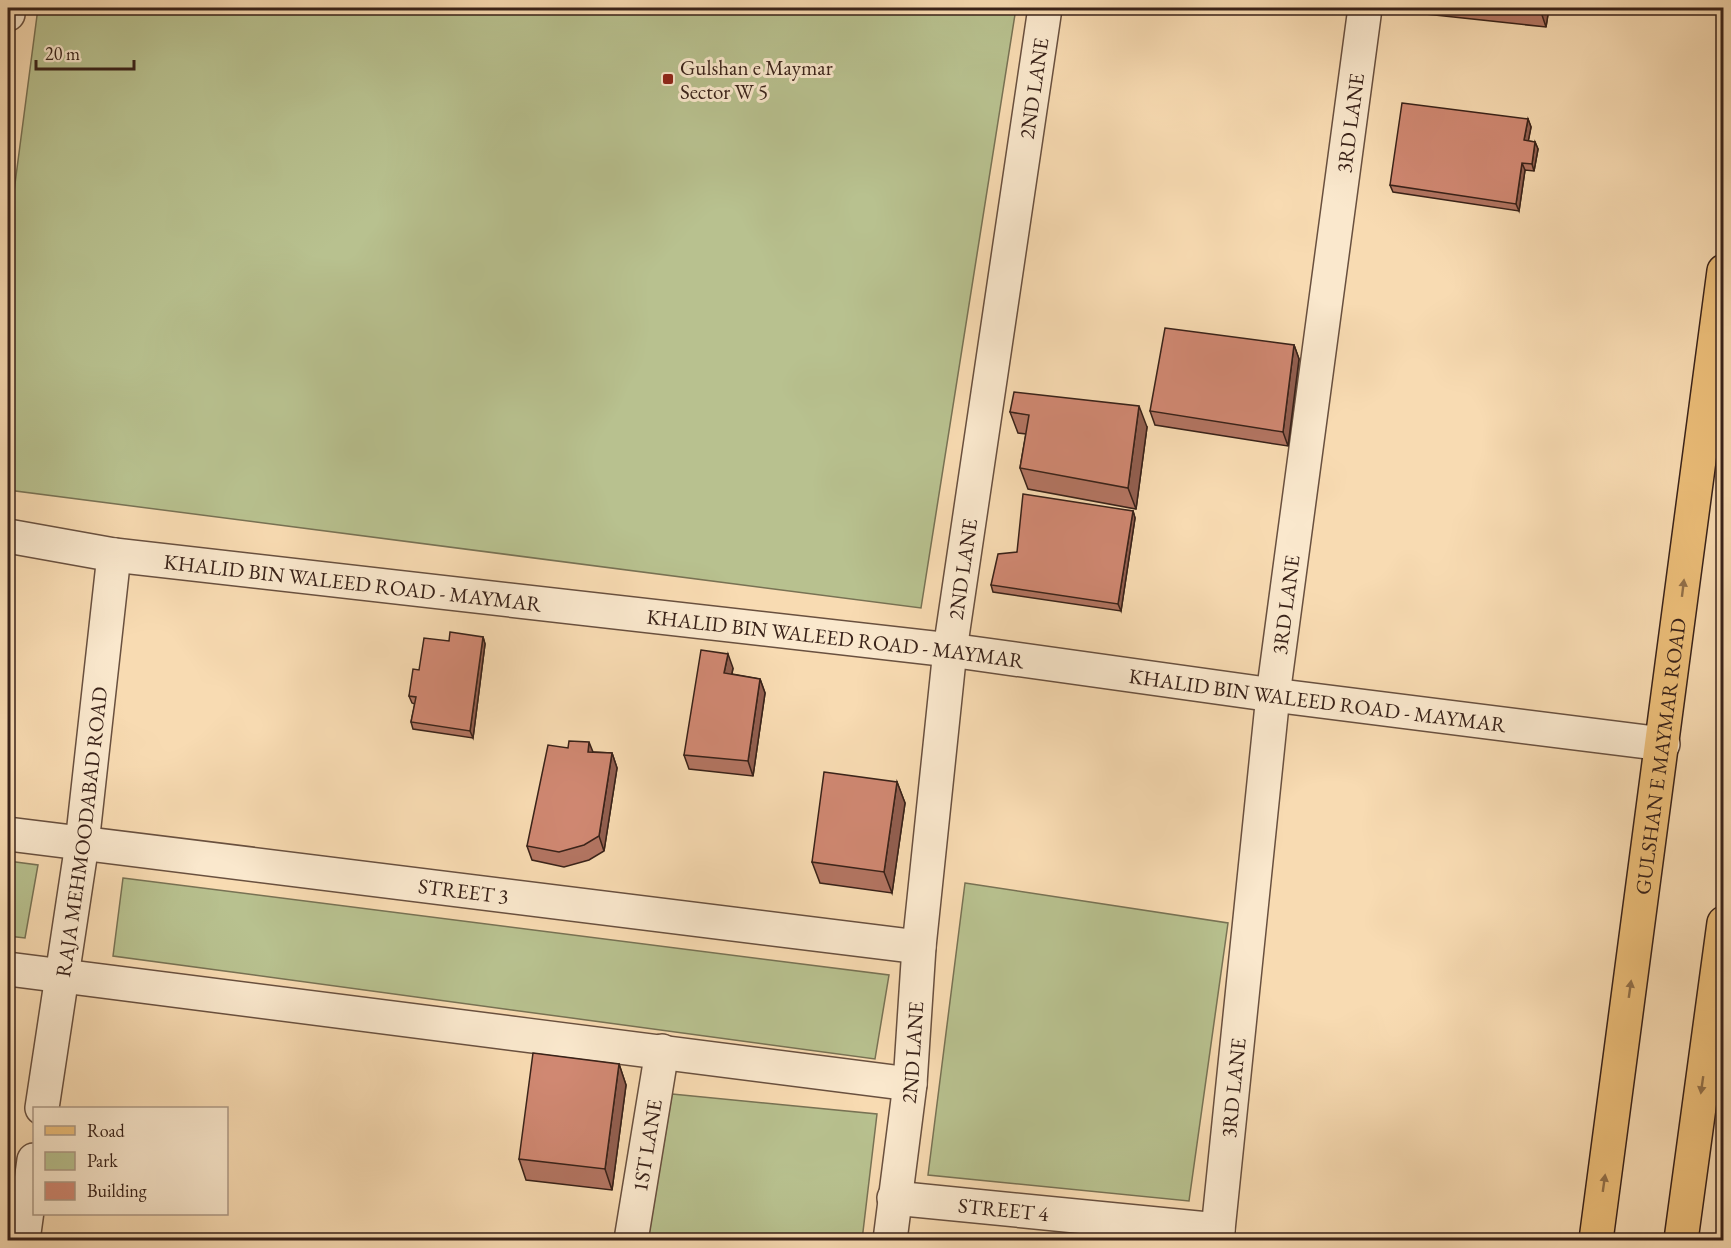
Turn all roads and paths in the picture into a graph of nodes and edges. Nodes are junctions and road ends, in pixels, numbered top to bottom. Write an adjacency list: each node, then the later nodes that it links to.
1 (8, 8): 4 (street)
2 (1045, 8): 8 (street, 2ND LANE)
3 (1365, 8): 9 (street, 3RD LANE)
4 (8, 14)
5 (1724, 271): 10 (main road, GULSHAN E MAYMAR ROAD, one-way to 5)
6 (8, 536): 7 (street, KHALID BIN WALEED ROAD - MAYMAR)
7 (114, 555): 8 (street, KHALID BIN WALEED ROAD - MAYMAR); 12 (street, RAJA MEHMOODABAD ROAD)
8 (950, 650): 9 (street, KHALID BIN WALEED ROAD - MAYMAR); 14 (street, 2ND LANE)
9 (1273, 695): 10 (street, KHALID BIN WALEED ROAD - MAYMAR); 22 (street, 3RD LANE)
10 (1663, 744): 26 (main road, GULSHAN E MAYMAR ROAD, one-way to 10)
11 (8, 834): 12 (street, STREET 3)
12 (82, 844): 14 (street, STREET 3); 16 (street, RAJA MEHMOODABAD ROAD)
13 (1724, 923): 27 (main road, one-way to 27)
14 (919, 947): 18 (street, 2ND LANE)
15 (8, 969): 16 (street)
16 (61, 975): 17 (street); 19 (street, RAJA MEHMOODABAD ROAD)
17 (662, 1051): 18 (street); 24 (street, 1ST LANE)
18 (910, 1084): 21 (street, 2ND LANE)
19 (42, 1107)
20 (33, 1167): 23 (street)
21 (894, 1198): 22 (street, STREET 4); 25 (street, 2ND LANE)
22 (1218, 1235)
23 (23, 1240)
24 (631, 1240)
25 (890, 1240)
26 (1596, 1240)
27 (1681, 1240)

